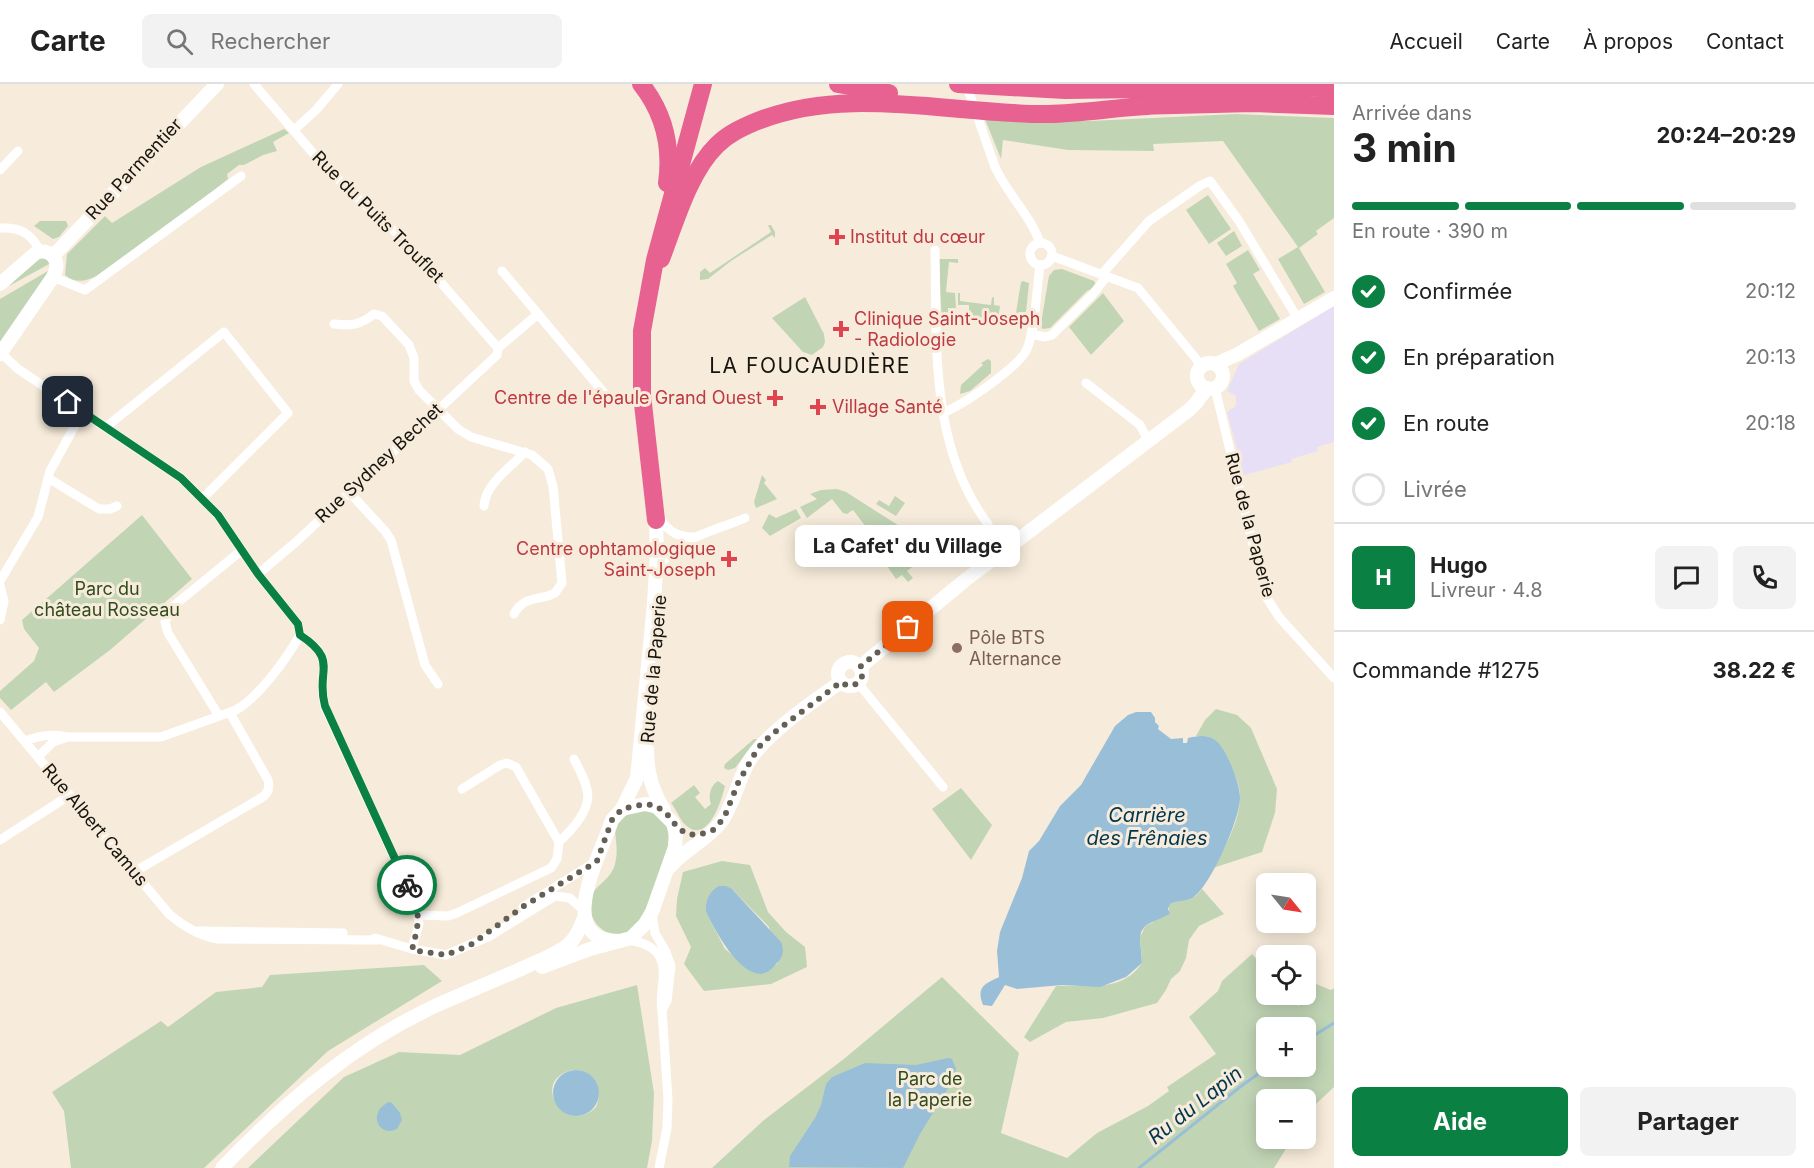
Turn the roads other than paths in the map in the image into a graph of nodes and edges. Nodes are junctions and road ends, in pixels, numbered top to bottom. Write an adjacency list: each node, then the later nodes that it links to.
1 (216, 84): 17 (main road, Rue Parmentier)
2 (254, 84): 10 (street, Rue du Puits Trouflet)
3 (338, 84): 10 (street)
4 (640, 84): 40 (highway)
5 (838, 84): 8 (highway)
6 (705, 89): 19 (highway); 30 (highway)
7 (1334, 89): 8 (highway)
8 (969, 95): 9 (highway); 15 (street); 19 (highway)
9 (1334, 106)
10 (294, 130): 31 (street, Rue du Puits Trouflet)
11 (18, 151): 12 (street)
12 (0, 170)
13 (240, 177): 23 (street)
14 (0, 228): 17 (street)
15 (1040, 243): 18 (street); 20 (street)
16 (935, 250): 39 (street)
17 (47, 253): 23 (main road); 24 (main road, Rue Parmentier)
18 (1052, 256): 20 (street); 22 (street)
19 (661, 259): 30 (highway)
20 (1040, 265): 29 (street)
21 (502, 271): 26 (street)
22 (1105, 275): 27 (street); 29 (street); 33 (street)
23 (53, 278): 32 (main road)
24 (0, 284)
25 (1334, 298): 27 (main road)
26 (538, 314): 31 (street, Rue Sydney Bechet); 36 (street)
27 (1298, 318): 33 (main road)
28 (334, 324): 37 (street)
29 (1031, 334): 39 (street)
30 (644, 347): 40 (highway); 50 (highway)
31 (498, 349): 37 (street, Rue Sydney Bechet)
32 (0, 353): 38 (street)
33 (1213, 367): 35 (main road); 35 (main road)
34 (1086, 383): 42 (street)
35 (1207, 386): 42 (main road); 61 (street, Rue de la Paperie)
36 (609, 399)
37 (438, 408): 43 (street); 45 (street, Rue Sydney Bechet)
38 (83, 411): 41 (street); 44 (street)
39 (942, 413): 51 (street)
40 (644, 422): 50 (highway)
41 (106, 427): 46 (street); 46 (street)
42 (1148, 440): 60 (main road)
43 (525, 452): 48 (street); 57 (street)
44 (48, 478): 47 (street); 56 (street)
45 (350, 492): 55 (street, Rue Sydney Bechet); 64 (street)
46 (202, 499): 53 (street)
47 (117, 506)
48 (484, 506)
49 (745, 518): 52 (street)
50 (658, 520): 52 (street); 54 (main road, Rue de la Paperie); 75 (main road)
51 (988, 524)
52 (698, 537): 54 (street)
53 (242, 550): 55 (street); 67 (street)
54 (663, 562): 76 (main road, Rue de la Paperie)
55 (258, 574): 59 (street)
56 (0, 583): 58 (street)
57 (514, 614)
58 (0, 620)
59 (300, 635): 66 (street); 85 (street)
60 (860, 667): 62 (main road); 63 (main road)
61 (1334, 678)
62 (841, 682): 63 (main road); 77 (main road)
63 (858, 683): 72 (street)
64 (438, 684)
65 (0, 712): 69 (street, Rue Albert Camus)
66 (230, 713): 67 (street); 82 (street)
67 (219, 716): 68 (street)
68 (67, 737): 69 (street); 70 (street)
69 (25, 741): 70 (street, Rue Albert Camus)
70 (38, 757): 74 (street, Rue Albert Camus)
71 (574, 759): 79 (street)
72 (943, 787)
73 (462, 789): 79 (street)
74 (70, 795): 78 (street); 82 (street, Rue Albert Camus)
75 (622, 809): 76 (main road); 80 (main road)
76 (669, 818): 77 (main road); 81 (main road)
77 (713, 830): 81 (main road)
78 (0, 840)
79 (559, 842): 85 (street)
80 (597, 861): 84 (main road); 87 (street, Rue Albert Camus)
81 (666, 870): 83 (main road)
82 (134, 872): 88 (street, Rue Albert Camus)
83 (652, 912): 86 (main road); 90 (street)
84 (584, 914): 86 (main road); 87 (street, Rue Albert Camus); 89 (main road)
85 (419, 915): 88 (street)
86 (622, 940): 89 (main road); 90 (street)
87 (472, 944): 88 (street, Rue Albert Camus)
88 (412, 950)
89 (495, 981): 91 (main road)
90 (662, 1011): 92 (street)
91 (222, 1168)
92 (659, 1168)

